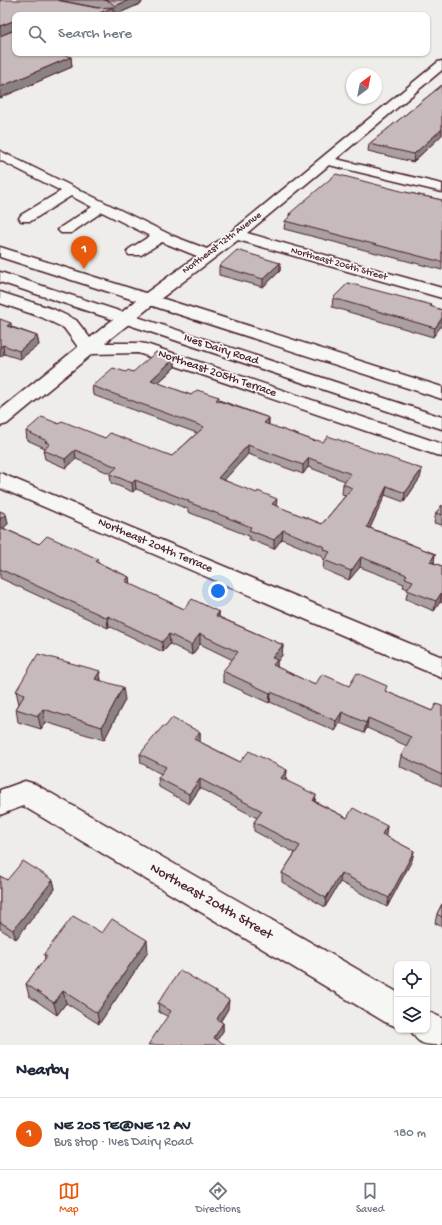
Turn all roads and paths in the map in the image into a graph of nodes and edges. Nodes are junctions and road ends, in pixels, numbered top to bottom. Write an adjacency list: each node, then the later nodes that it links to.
1 (442, 64): 3 (street, Northeast 12th Avenue)
2 (0, 155): 14 (street)
3 (326, 160): 5 (street); 10 (street, Northeast 12th Avenue)
4 (0, 164): 6 (street)
5 (442, 188)
6 (64, 195): 7 (street); 8 (street)
7 (96, 210): 9 (street); 11 (street)
8 (26, 218)
9 (66, 230)
10 (236, 235): 14 (street, Northeast 12th Avenue); 16 (street, Northeast 206th Street)
11 (156, 239): 13 (street); 14 (street)
12 (0, 252): 18 (street)
13 (135, 252)
14 (203, 258): 18 (street, Northeast 12th Avenue)
15 (0, 278): 19 (street, Ives Dairy Road)
16 (442, 293)
17 (0, 297): 20 (street)
18 (149, 299): 19 (street, Northeast 12th Avenue); 21 (street)
19 (125, 318): 20 (street, Northeast 12th Avenue); 23 (street, Ives Dairy Road)
20 (88, 348): 22 (street, Northeast 12th Avenue); 24 (street, Northeast 205th Terrace)
21 (442, 392)
22 (0, 420)
23 (442, 423)
24 (442, 451)
25 (0, 480): 26 (street, Northeast 204th Terrace)
26 (442, 668)
27 (12, 798): 28 (street, Northeast 204th Street)
28 (394, 1008)
29 (430, 1030): 30 (street)
30 (442, 1037)

